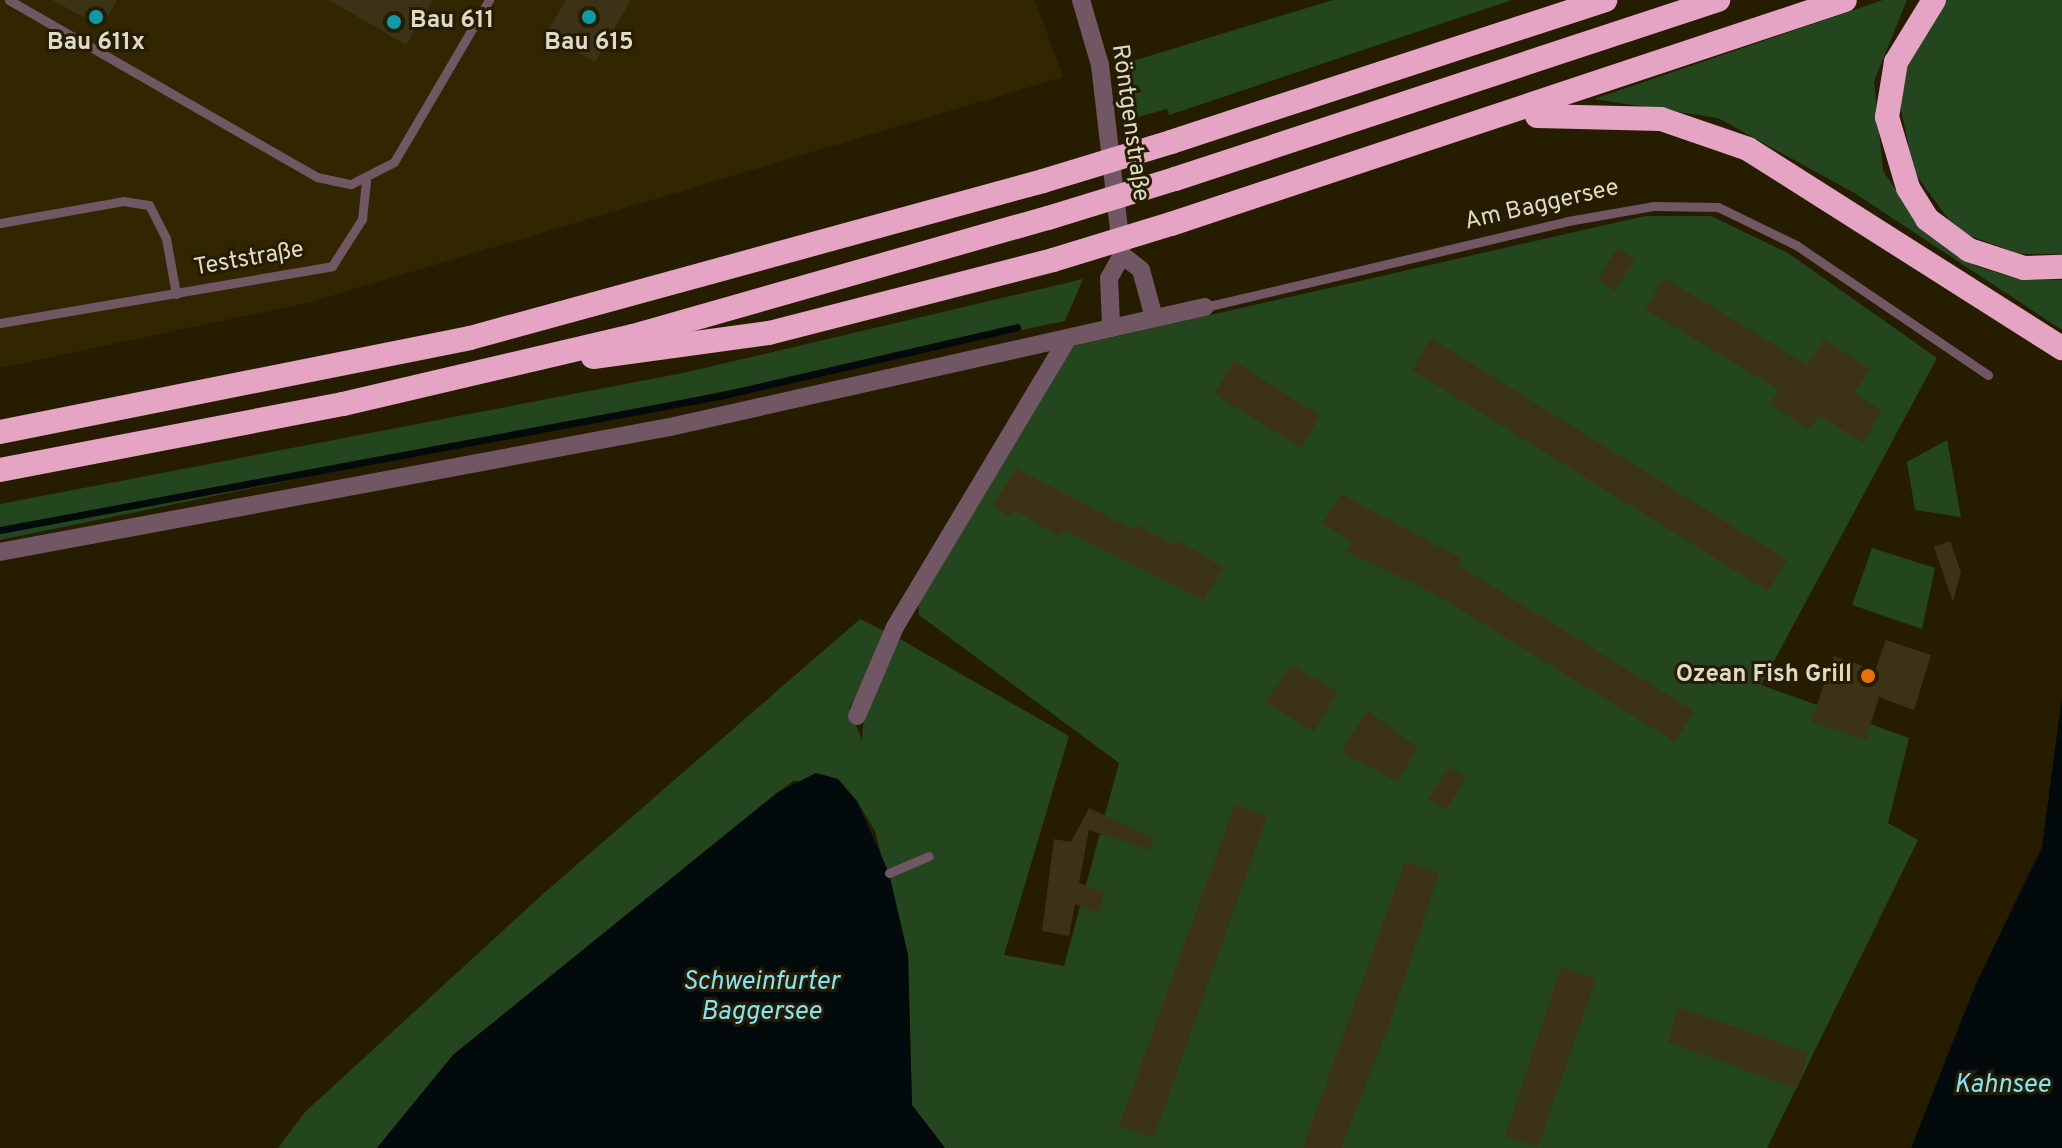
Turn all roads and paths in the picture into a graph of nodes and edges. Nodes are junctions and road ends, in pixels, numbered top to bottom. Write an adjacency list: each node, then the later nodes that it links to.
1 (9, 0): 10 (lane)
2 (489, 0): 10 (lane)
3 (1081, 0): 12 (street, Röntgenstraße)
4 (1605, 0): 8 (highway)
5 (1718, 0): 21 (highway, bridge)
6 (1845, 0): 9 (highway)
7 (1934, 0): 13 (highway)
8 (1578, 6): 23 (highway, bridge)
9 (1499, 118): 20 (highway); 21 (highway, bridge)
10 (366, 181): 14 (lane, Teststraße)
11 (0, 223): 14 (lane, Teststraße)
12 (1122, 255): 16 (street); 18 (street, Röntgenstraße)
13 (2062, 267)
14 (176, 294): 17 (lane, Teststraße)
15 (1205, 307): 16 (street, Am Baggersee); 22 (lane, Am Baggersee)
16 (1153, 314): 18 (street, Am Baggersee)
17 (0, 323)
18 (1111, 324): 19 (street, Am Baggersee)
19 (1068, 338): 25 (street, Am Baggersee); 26 (street)
20 (2062, 348)
21 (523, 362): 24 (highway)
22 (1988, 375)
23 (0, 432)
24 (0, 470)
25 (0, 552)
26 (857, 716)
27 (929, 856): 28 (lane)
28 (889, 873)

